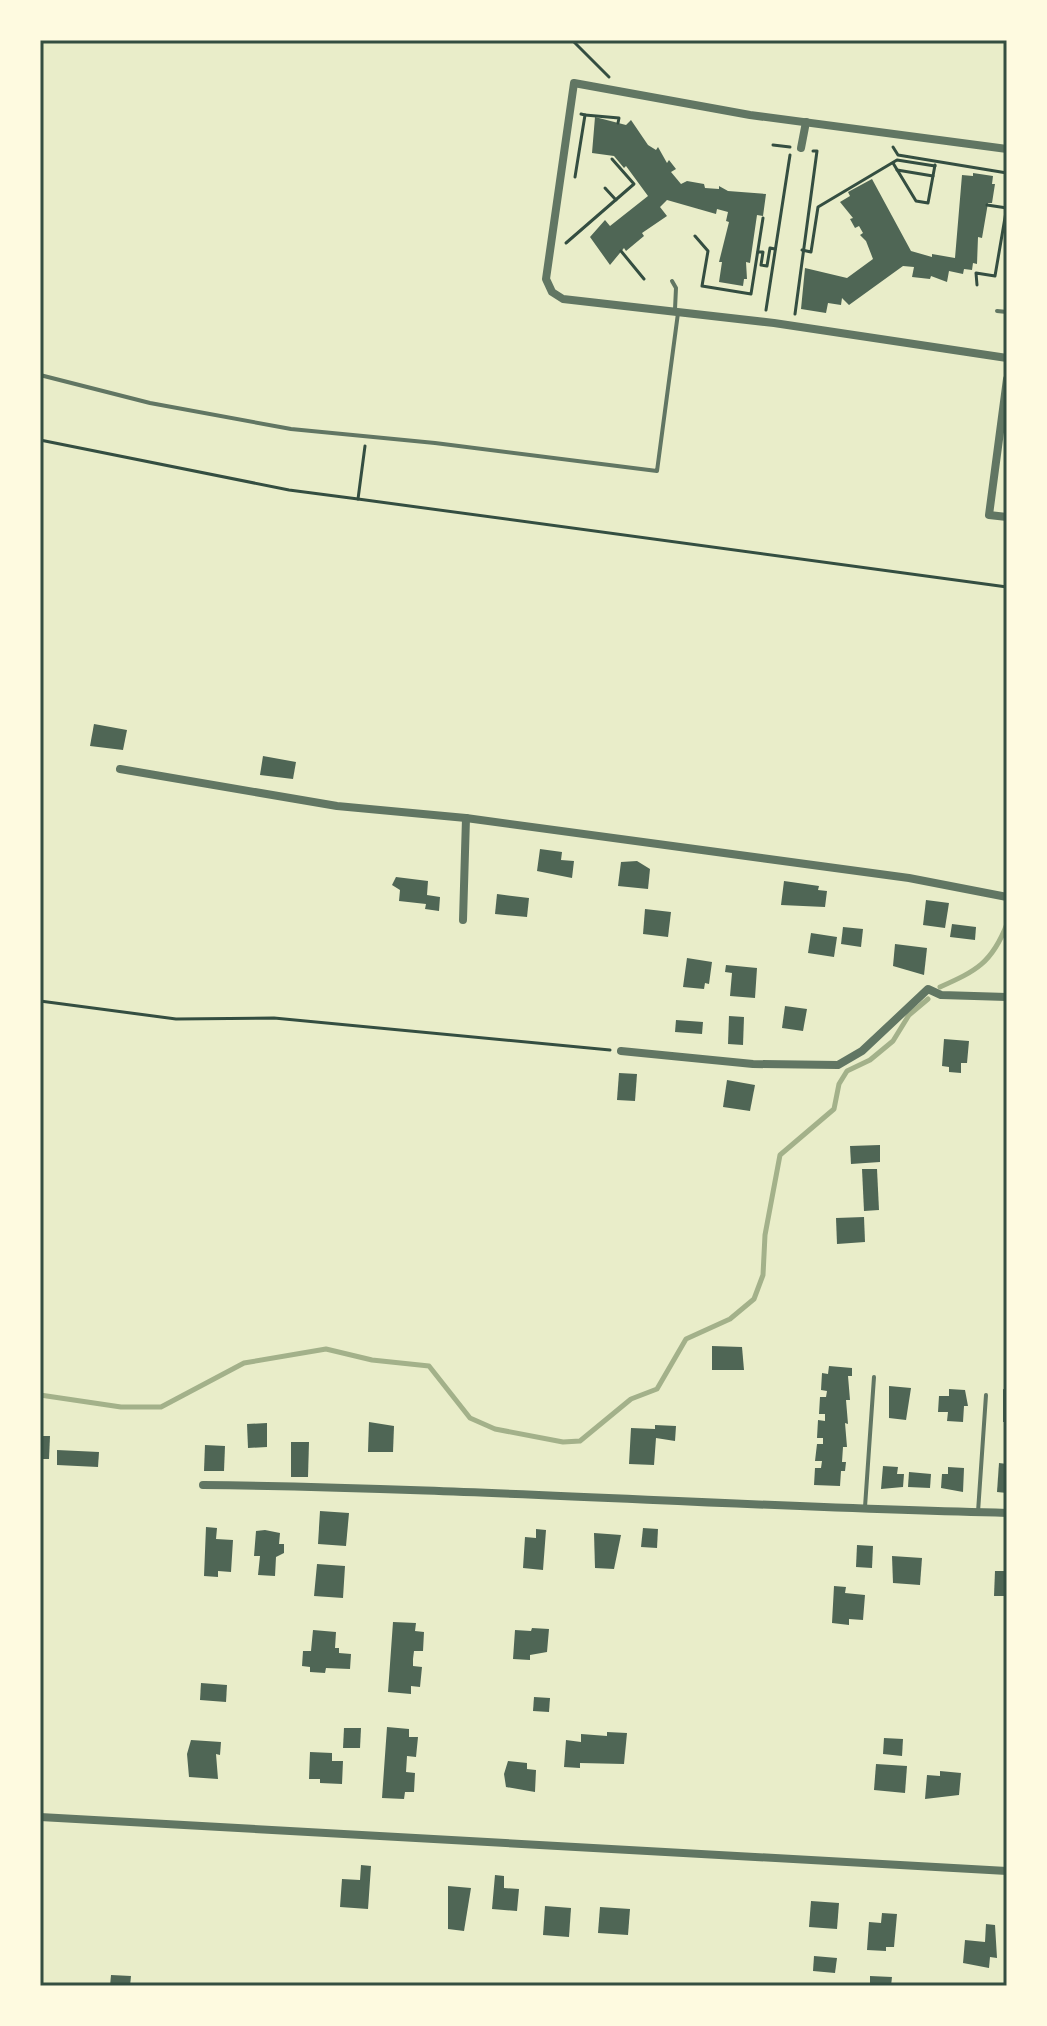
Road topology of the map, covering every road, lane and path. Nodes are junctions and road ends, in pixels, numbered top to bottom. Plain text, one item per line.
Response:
1 (572, 40) edge
2 (610, 78) dead end
3 (585, 115) dead end
4 (806, 122) junction
5 (618, 123) dead end
6 (773, 145) dead end
7 (794, 148) junction
8 (1007, 149) edge
9 (895, 150) dead end
10 (612, 159) dead end
11 (893, 163) junction
12 (935, 164) junction
13 (897, 170) junction
14 (1007, 173) edge
15 (933, 176) junction
16 (639, 180) dead end
17 (634, 184) junction
18 (605, 188) dead end
19 (616, 200) junction
20 (987, 205) dead end
21 (1007, 207) edge
22 (808, 208) junction
23 (818, 209) junction
24 (763, 218) dead end
25 (1005, 227) edge
26 (695, 236) dead end
27 (566, 243) dead end
28 (776, 249) junction
29 (801, 250) junction
30 (621, 251) dead end
31 (758, 252) junction
32 (644, 279) dead end
33 (672, 281) dead end
34 (977, 285) dead end
35 (997, 311) dead end
36 (676, 312) junction
37 (1007, 312) edge
38 (764, 322) junction
39 (793, 326) junction
40 (1007, 358) edge
41 (40, 375) edge
42 (1007, 379) edge
43 (366, 438) junction
44 (40, 440) edge
45 (358, 499) junction
46 (1007, 517) edge
47 (1007, 587) edge
48 (120, 769) dead end
49 (466, 818) junction
50 (1006, 897) edge
51 (463, 920) dead end
52 (1007, 997) edge
53 (40, 1001) edge
54 (621, 1051) joint
55 (874, 1377) dead end
56 (986, 1395) dead end
57 (203, 1485) dead end
58 (865, 1510) junction
59 (978, 1513) junction
60 (1007, 1513) edge
61 (40, 1817) edge
62 (1007, 1871) edge

1 - 2 path
3 - 5 path
4 - 7 street
4 - 8 street
4 - 36 street
6 - 7 path
7 - 22 path
7 - 28 path
9 - 12 path
10 - 17 path
11 - 12 path
11 - 13 path
11 - 23 path
12 - 14 path
12 - 15 path
13 - 15 path
13 - 15 path
16 - 17 path
17 - 19 path
18 - 19 path
19 - 27 path
20 - 21 path
21 - 25 path
22 - 23 path
22 - 29 path
23 - 29 path
24 - 31 path
25 - 34 path
26 - 31 path
28 - 31 path
28 - 38 path
29 - 39 path
30 - 32 path
33 - 36 lane
35 - 37 lane
36 - 38 street
36 - 43 lane
38 - 39 street
39 - 40 street
41 - 43 lane
42 - 46 street
43 - 45 path
44 - 45 path
45 - 47 path
48 - 49 street
49 - 50 street
49 - 51 street
52 - 54 street
53 - 54 path
55 - 58 lane
56 - 59 lane
57 - 58 street
58 - 59 street
59 - 60 street
61 - 62 street

